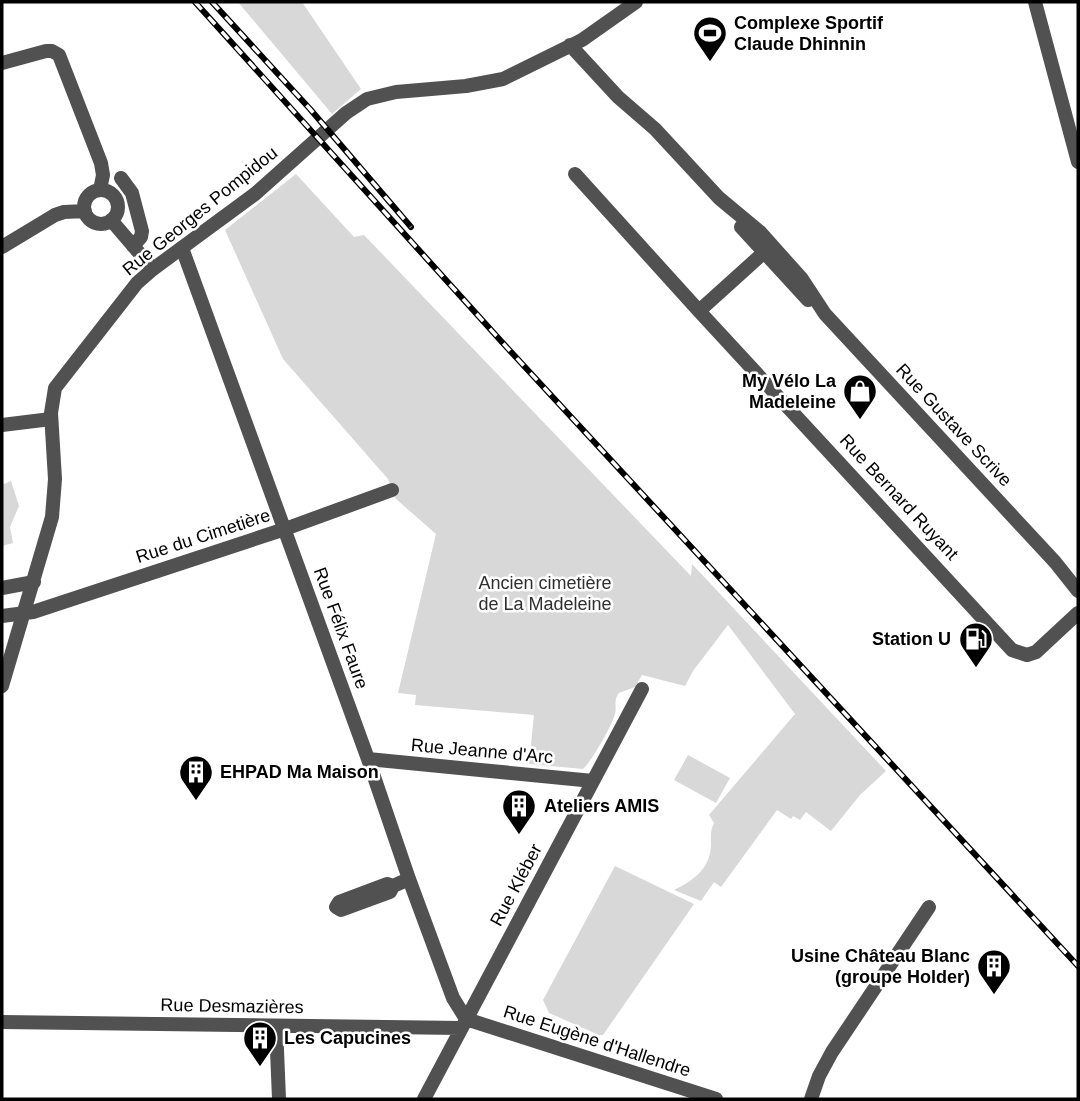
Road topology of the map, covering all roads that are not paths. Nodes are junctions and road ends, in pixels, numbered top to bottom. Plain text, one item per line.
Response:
1 (636, 2) edge
2 (1035, 2) edge
3 (575, 43) junction
4 (2, 63) edge
5 (1078, 162) edge
6 (575, 174) dead end
7 (105, 191) junction
8 (85, 211) junction
9 (111, 220) junction
10 (133, 246) junction
11 (2, 247) edge
12 (182, 248) junction
13 (768, 249) junction
14 (153, 269) junction
15 (699, 311) junction
16 (51, 419) junction
17 (2, 425) edge
18 (392, 490) dead end
19 (285, 529) junction
20 (1055, 562) junction
21 (1078, 577) edge
22 (34, 582) junction
23 (2, 588) edge
24 (1078, 591) edge
25 (1078, 613) edge
26 (24, 614) junction
27 (2, 616) edge
28 (8, 646) edge
29 (2, 686) edge
30 (642, 689) dead end
31 (368, 759) junction
32 (593, 781) junction
33 (410, 879) junction
34 (393, 886) dead end
35 (929, 907) dead end
36 (2, 1022) edge
37 (463, 1023) junction
38 (276, 1026) junction
39 (816, 1097) edge
40 (279, 1099) edge
41 (424, 1099) edge
42 (716, 1099) edge

1 - 3 street, Rue Georges Pompidou
2 - 5 street
3 - 12 street, Rue Georges Pompidou
3 - 13 street, Rue Gustave Scrive
4 - 7 street
6 - 15 street, Rue Bernard Ruyant
7 - 8 street
7 - 9 street
7 - 10 street
8 - 9 street
8 - 11 street
9 - 10 street
10 - 14 street
12 - 14 street, Rue Georges Pompidou
12 - 19 street, Rue Félix Faure
13 - 15 street
13 - 20 street, Rue Gustave Scrive
14 - 16 street, Rue Georges Pompidou
15 - 25 street, Rue Bernard Ruyant
16 - 17 street
16 - 22 street, Rue Georges Pompidou
18 - 19 street, Rue du Cimetière
19 - 26 street, Rue du Cimetière
19 - 31 street, Rue Félix Faure
20 - 21 street, Rue Gustave Scrive
20 - 24 street, Rue Gustave Scrive
22 - 23 street
22 - 26 street, Rue Georges Pompidou
26 - 27 street, Rue du Cimetière
26 - 28 street, Rue Georges Pompidou
28 - 29 street, Rue Georges Pompidou
30 - 32 street, Rue Kléber
31 - 32 street, Rue Jeanne d'Arc
31 - 33 street, Rue Félix Faure
32 - 37 street, Rue Kléber
33 - 34 street
33 - 37 street, Rue Félix Faure
35 - 39 street
36 - 38 street, Rue Desmazières
37 - 38 street, Rue Desmazières
37 - 41 street, Rue Kléber
37 - 42 street, Rue Eugène d'Hallendre
38 - 40 street

